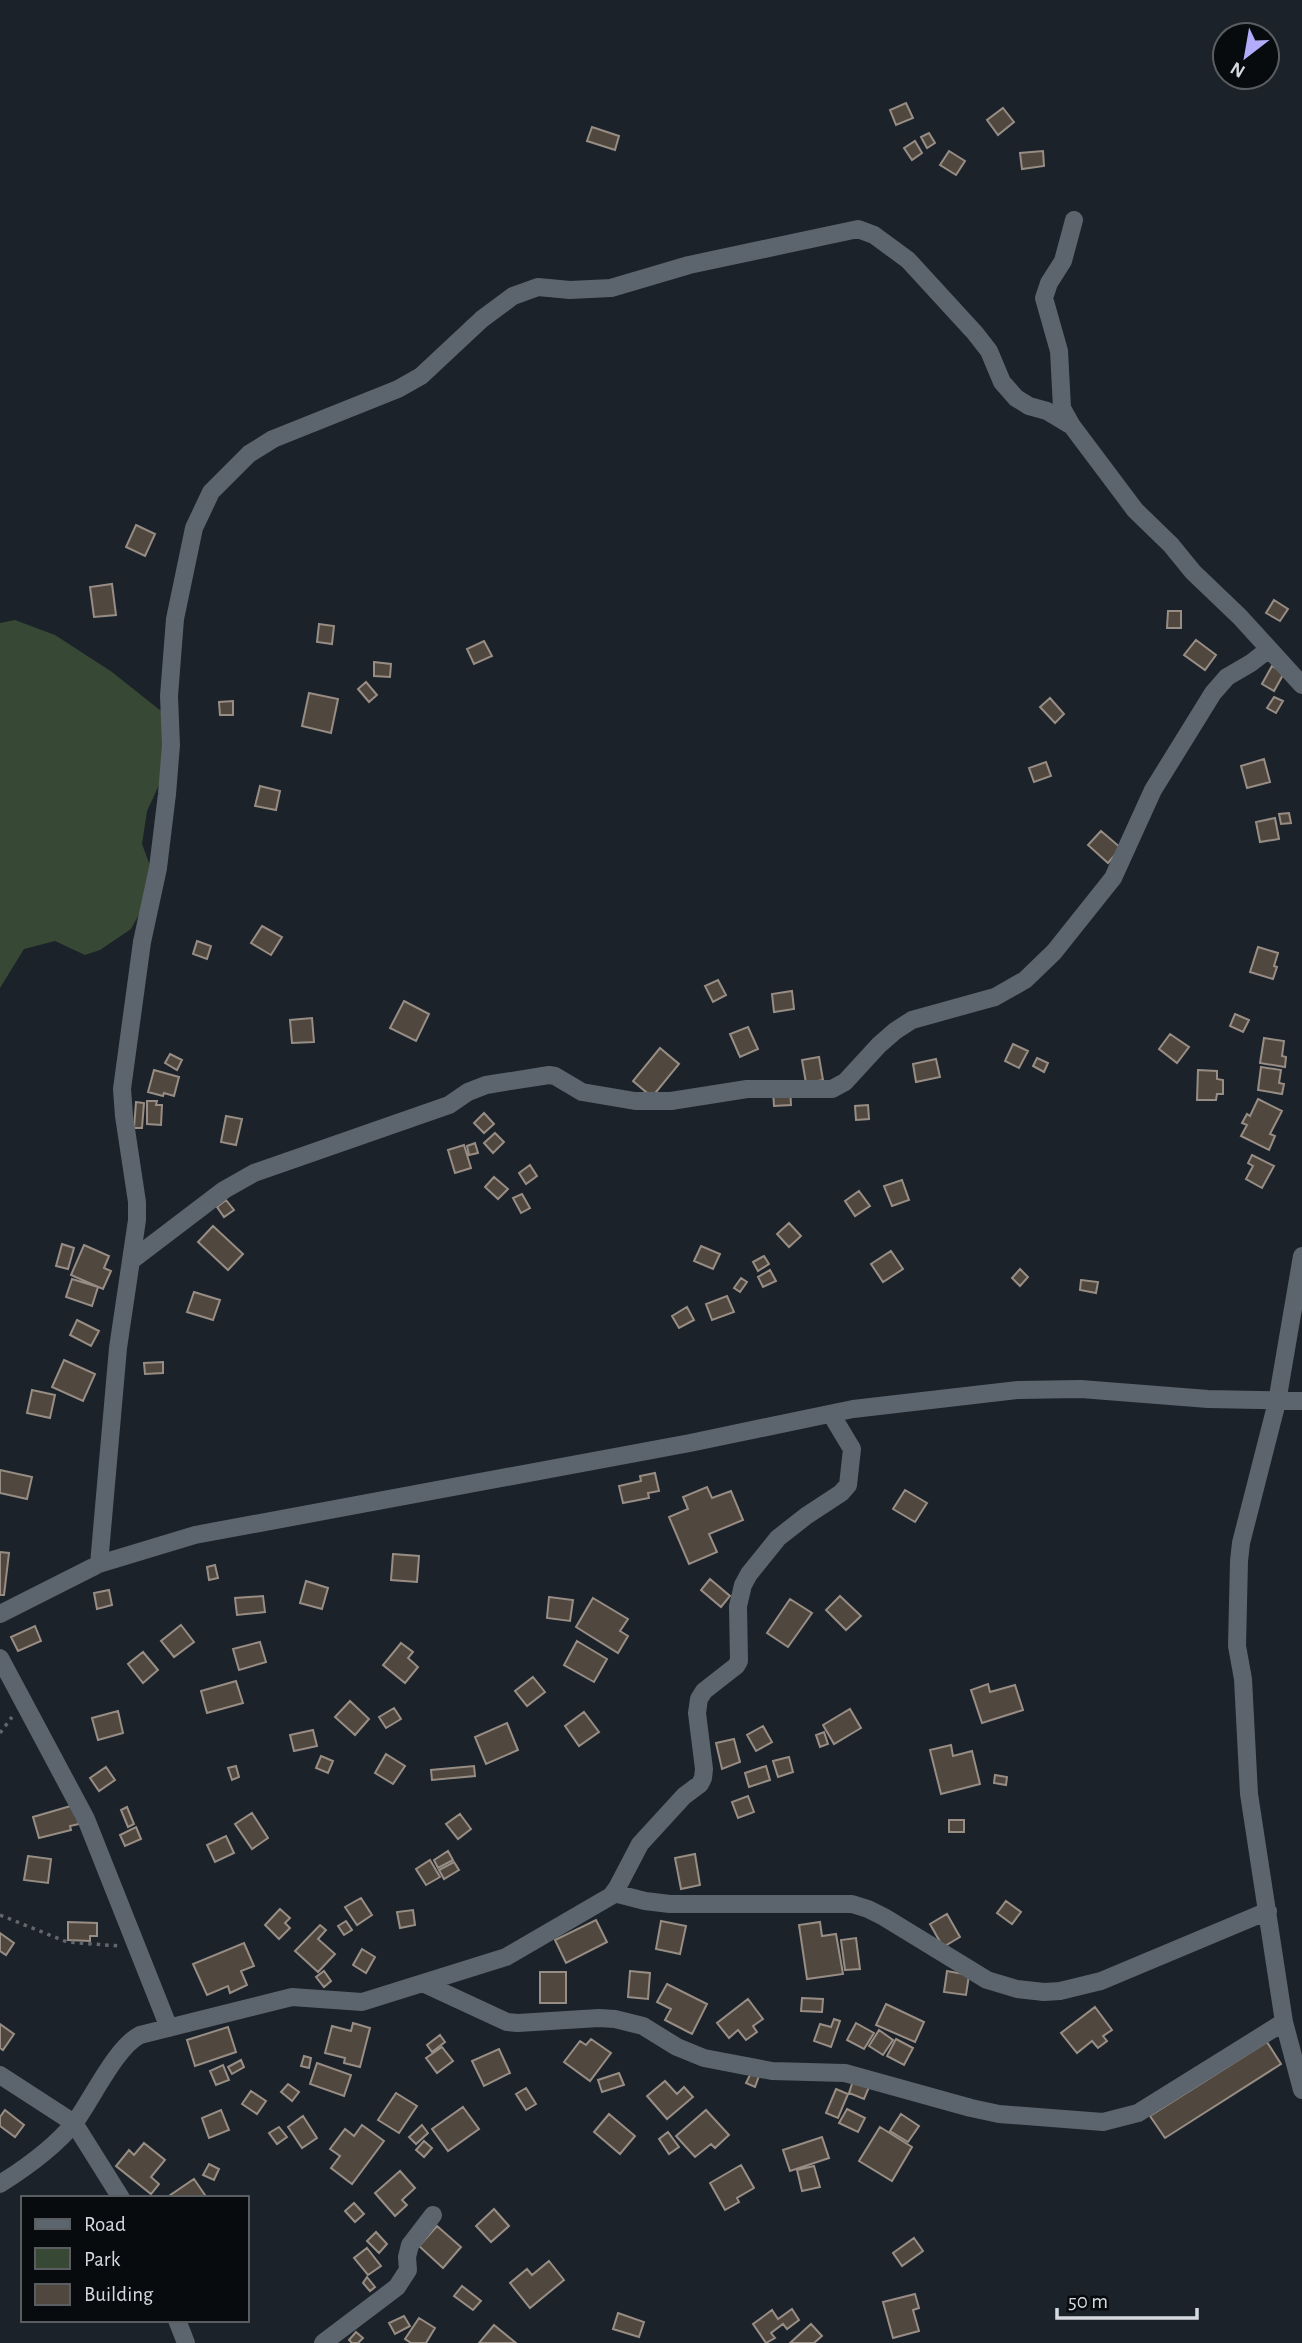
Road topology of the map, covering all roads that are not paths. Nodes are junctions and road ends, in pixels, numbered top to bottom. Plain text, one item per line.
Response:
1 (1074, 220) dead end
2 (1072, 426) junction
3 (1269, 649) junction
4 (1302, 685) edge
5 (1302, 1256) edge
6 (132, 1260) junction
7 (1302, 1401) edge
8 (1277, 1402) junction
9 (831, 1414) junction
10 (99, 1564) junction
11 (0, 1614) edge
12 (0, 1658) edge
13 (614, 1893) junction
14 (1268, 1911) junction
15 (425, 1984) junction
16 (1284, 2022) junction
17 (169, 2028) junction
18 (0, 2075) edge
19 (1302, 2090) edge
20 (74, 2123) junction
21 (0, 2184) edge
22 (120, 2196) edge
23 (433, 2215) dead end
24 (178, 2322) edge
25 (186, 2343) edge
26 (323, 2343) edge

1 - 2 street
2 - 3 street
2 - 6 street
3 - 4 street
3 - 6 street
5 - 8 street
6 - 10 street
7 - 8 street
8 - 9 street
8 - 14 street
9 - 10 street
9 - 13 street
10 - 11 street
12 - 17 street
13 - 14 street
13 - 15 street
14 - 16 street
15 - 16 street
15 - 17 street
16 - 19 street
17 - 20 street
18 - 20 street
20 - 21 street
20 - 22 street
23 - 26 street
24 - 25 street

